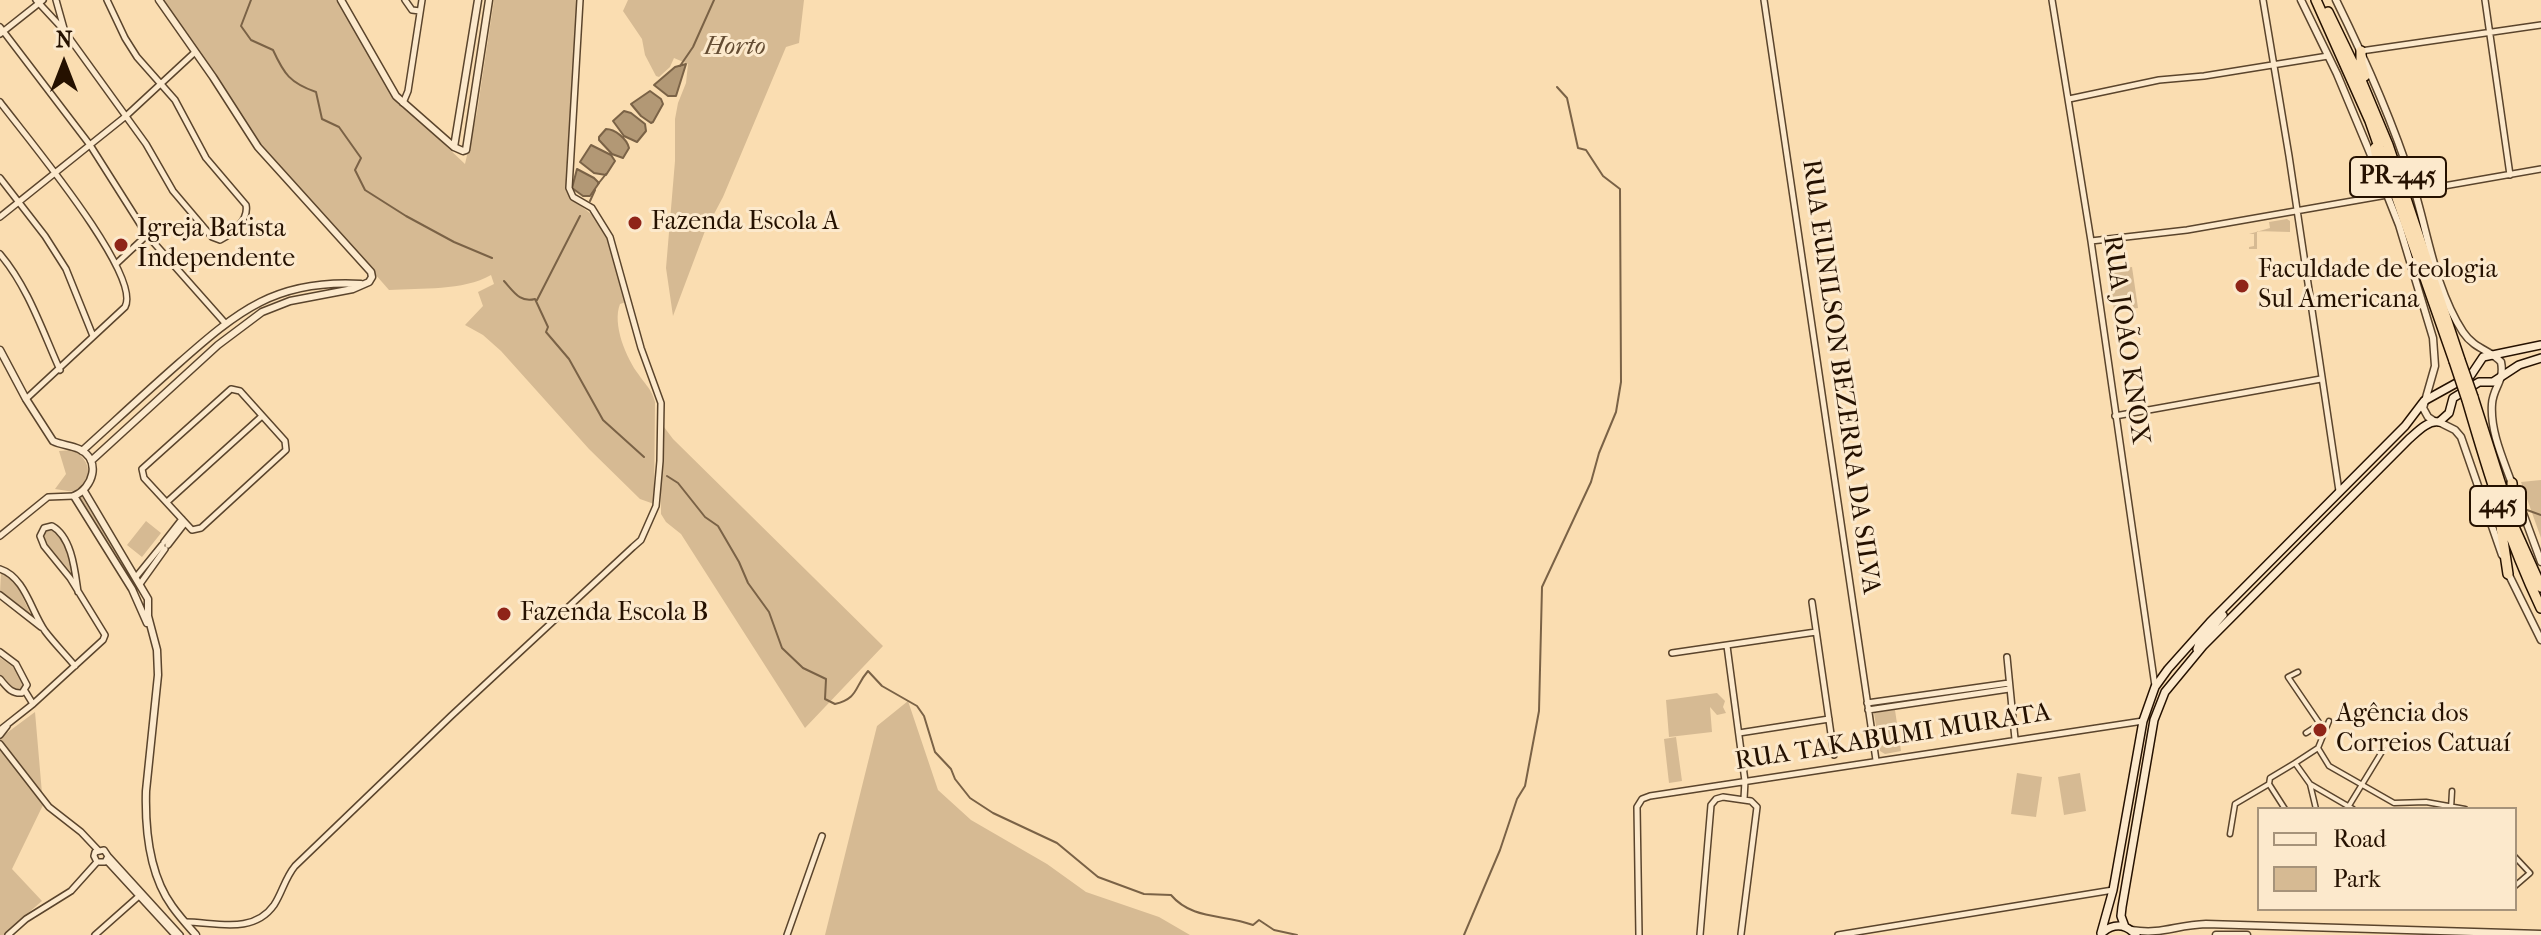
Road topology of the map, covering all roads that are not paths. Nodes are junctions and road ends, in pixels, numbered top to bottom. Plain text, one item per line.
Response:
1 (56, 0) edge
2 (107, 0) edge
3 (159, 0) edge
4 (341, 0) edge
5 (405, 0) edge
6 (422, 0) edge
7 (478, 0) edge
8 (489, 0) edge
9 (580, 0) edge
10 (1764, 0) edge
11 (2052, 0) edge
12 (2263, 0) edge
13 (2301, 0) edge
14 (2316, 0) edge
15 (2323, 0) edge
16 (2336, 0) edge
17 (2485, 0) edge
18 (39, 1) edge
19 (420, 11) junction
20 (2541, 25) edge
21 (1, 31) edge
22 (65, 32) junction
23 (2490, 32) junction
24 (2361, 51) junction
25 (194, 53) junction
26 (2328, 56) junction
27 (2273, 64) junction
28 (161, 84) junction
29 (2069, 99) junction
30 (0, 102) edge
31 (403, 103) junction
32 (126, 116) junction
33 (2373, 118) junction
34 (90, 145) junction
35 (454, 147) junction
36 (2541, 169) edge
37 (54, 175) junction
38 (2510, 175) junction
39 (0, 178) edge
40 (2382, 183) junction
41 (2415, 191) junction
42 (2404, 193) junction
43 (2387, 195) junction
44 (17, 202) junction
45 (2297, 211) junction
46 (0, 217) edge
47 (147, 235) junction
48 (2091, 241) junction
49 (2428, 247) junction
50 (0, 254) edge
51 (116, 264) junction
52 (361, 284) junction
53 (225, 323) junction
54 (93, 336) junction
55 (2541, 345) edge
56 (0, 350) edge
57 (2490, 354) junction
58 (2541, 358) edge
59 (2457, 361) junction
60 (60, 370) junction
61 (2503, 375) junction
62 (2321, 379) junction
63 (2470, 398) junction
64 (26, 399) junction
65 (2424, 401) junction
66 (262, 416) junction
67 (2115, 416) junction
68 (2437, 422) junction
69 (82, 451) junction
70 (91, 461) junction
71 (2512, 483) junction
72 (84, 491) junction
73 (2339, 491) junction
74 (74, 496) junction
75 (167, 502) junction
76 (2497, 504) junction
77 (184, 521) junction
78 (2515, 529) junction
79 (0, 536) edge
80 (2308, 540) junction
81 (2282, 549) junction
82 (2296, 552) junction
83 (2541, 562) edge
84 (0, 569) edge
85 (2508, 574) junction
86 (72, 577) junction
87 (2251, 580) junction
88 (139, 581) junction
89 (2541, 587) edge
90 (2259, 588) junction
91 (132, 589) junction
92 (0, 595) edge
93 (1812, 602) dead end
94 (2230, 602) junction
95 (2541, 608) edge
96 (32, 616) junction
97 (1816, 632) junction
98 (152, 633) junction
99 (2541, 640) edge
100 (1727, 646) junction
101 (0, 652) edge
102 (1672, 653) dead end
103 (2195, 655) junction
104 (2007, 657) dead end
105 (75, 666) junction
106 (2298, 672) dead end
107 (0, 679) edge
108 (2009, 686) junction
109 (2155, 687) junction
110 (25, 691) junction
111 (33, 704) junction
112 (1868, 706) junction
113 (1829, 719) junction
114 (2143, 721) junction
115 (2320, 724) junction
116 (0, 732) edge
117 (1739, 733) junction
118 (2306, 733) dead end
119 (2015, 739) junction
120 (0, 744) edge
121 (2318, 748) junction
122 (2383, 750) dead end
123 (1834, 755) dead end
124 (1742, 759) junction
125 (1876, 760) junction
126 (2295, 763) junction
127 (1744, 770) junction
128 (1760, 779) junction
129 (1744, 782) junction
130 (2269, 784) junction
131 (2310, 784) junction
132 (2361, 784) junction
133 (2452, 791) dead end
134 (1744, 799) junction
135 (2414, 802) junction
136 (2284, 807) edge
137 (2316, 807) edge
138 (2347, 807) edge
139 (2350, 807) edge
140 (2414, 807) edge
141 (2451, 807) edge
142 (2230, 834) dead end
143 (822, 836) dead end
144 (97, 851) junction
145 (107, 858) junction
146 (2517, 859) edge
147 (97, 862) junction
148 (2517, 884) edge
149 (2113, 890) junction
150 (139, 896) junction
151 (185, 922) junction
152 (2131, 931) edge
153 (1741, 934) edge
154 (2101, 934) edge
155 (2497, 934) edge
156 (2541, 934) edge
157 (8, 935) edge
158 (95, 935) edge
159 (178, 935) edge
160 (196, 935) edge
161 (787, 935) edge
162 (1639, 935) edge
163 (1700, 935) edge
164 (1838, 935) edge
165 (2216, 935) edge
166 (2247, 935) edge

1 - 22 street
2 - 28 street
3 - 25 street
4 - 31 street
5 - 19 street
6 - 19 street
7 - 35 street
8 - 35 street
9 - 151 street
10 - 112 street, RUA EUNILSON BEZERRA DA SILVA
11 - 29 street, RUA JOÃO KNOX
12 - 27 street
13 - 26 street, PR-445
14 - 33 highway, PR-445
15 - 33 highway, PR-445
16 - 24 street
17 - 23 street
18 - 21 street
18 - 22 street
19 - 31 street
20 - 23 street
21 - 34 street
22 - 32 street
23 - 24 street
23 - 38 street
24 - 33 highway
24 - 41 street
25 - 28 street
25 - 52 street
26 - 27 street
26 - 40 street, PR-445
27 - 29 street
27 - 45 street
28 - 32 street
28 - 32 street
29 - 48 street, RUA JOÃO KNOX
30 - 37 street
31 - 35 street
32 - 34 street
33 - 40 highway
33 - 42 highway, PR-445
33 - 59 highway, PR-445
34 - 37 street
34 - 47 street
36 - 38 street
37 - 44 street
37 - 51 street
38 - 41 street
39 - 44 street
40 - 43 street
41 - 49 street
42 - 49 highway
42 - 59 highway, PR-445
43 - 45 street
43 - 65 street
44 - 46 street
44 - 54 street
45 - 48 street
45 - 62 street
47 - 51 street
47 - 53 street
48 - 67 street, RUA JOÃO KNOX
49 - 57 street
50 - 60 street
51 - 54 street
52 - 53 street
52 - 70 street
53 - 69 street
54 - 60 street
55 - 57 main road
56 - 64 street
57 - 61 street
57 - 65 main road
58 - 61 main road
59 - 63 highway, bridge
60 - 64 street
61 - 68 main road
61 - 71 street
62 - 67 street
62 - 73 street
63 - 76 highway, 445
63 - 78 highway, 445
64 - 69 street
65 - 68 street
65 - 73 main road
66 - 75 street
66 - 75 street
66 - 77 street
67 - 109 street, RUA JOÃO KNOX
68 - 80 main road
68 - 85 street
69 - 70 street
70 - 72 street
71 - 78 highway
71 - 83 street
72 - 74 street
72 - 88 street
73 - 80 main road
73 - 81 main road
74 - 79 street
74 - 91 street
75 - 77 street
76 - 85 highway
76 - 95 highway, 445
77 - 88 street
78 - 89 highway, 445
80 - 82 main road
81 - 82 main road
81 - 87 main road
82 - 90 main road
84 - 96 street
85 - 99 street
86 - 86 street
86 - 105 street
87 - 90 main road
87 - 94 main road
88 - 91 street
88 - 98 street
90 - 103 main road
91 - 98 street
92 - 96 street
93 - 97 street
94 - 103 main road
94 - 109 main road
96 - 105 street
97 - 100 street
97 - 113 street
98 - 151 street
100 - 102 street
100 - 117 street
101 - 110 street
103 - 152 main road
104 - 108 street
105 - 111 street
106 - 115 street
107 - 110 street
108 - 112 street
108 - 119 street
109 - 114 main road
110 - 111 street
111 - 116 street
112 - 125 street, RUA EUNILSON BEZERRA DA SILVA
113 - 117 street
113 - 123 street
114 - 119 street, RUA TAKABUMI MURATA
114 - 149 main road
115 - 118 street
115 - 121 street
117 - 124 street
119 - 125 street, RUA TAKABUMI MURATA
120 - 144 street
121 - 126 street
121 - 132 street
122 - 132 street
124 - 127 street
124 - 129 street
125 - 128 street, RUA TAKABUMI MURATA
126 - 130 street
126 - 131 street
127 - 128 street
127 - 129 street
128 - 129 street, RUA TAKABUMI MURATA
129 - 134 street
129 - 162 street, RUA TAKABUMI MURATA
130 - 136 street
130 - 142 street
131 - 137 street
131 - 138 street
132 - 135 street
132 - 139 street
133 - 141 street
134 - 153 street
134 - 163 street
135 - 140 street
135 - 141 street
143 - 161 street
144 - 145 street
144 - 147 street
145 - 147 street
145 - 150 street
145 - 159 street
146 - 148 street
147 - 157 street
149 - 154 main road
149 - 164 street
150 - 158 street
150 - 159 street
151 - 160 street
152 - 154 main road
152 - 155 street
155 - 156 street
165 - 166 street

